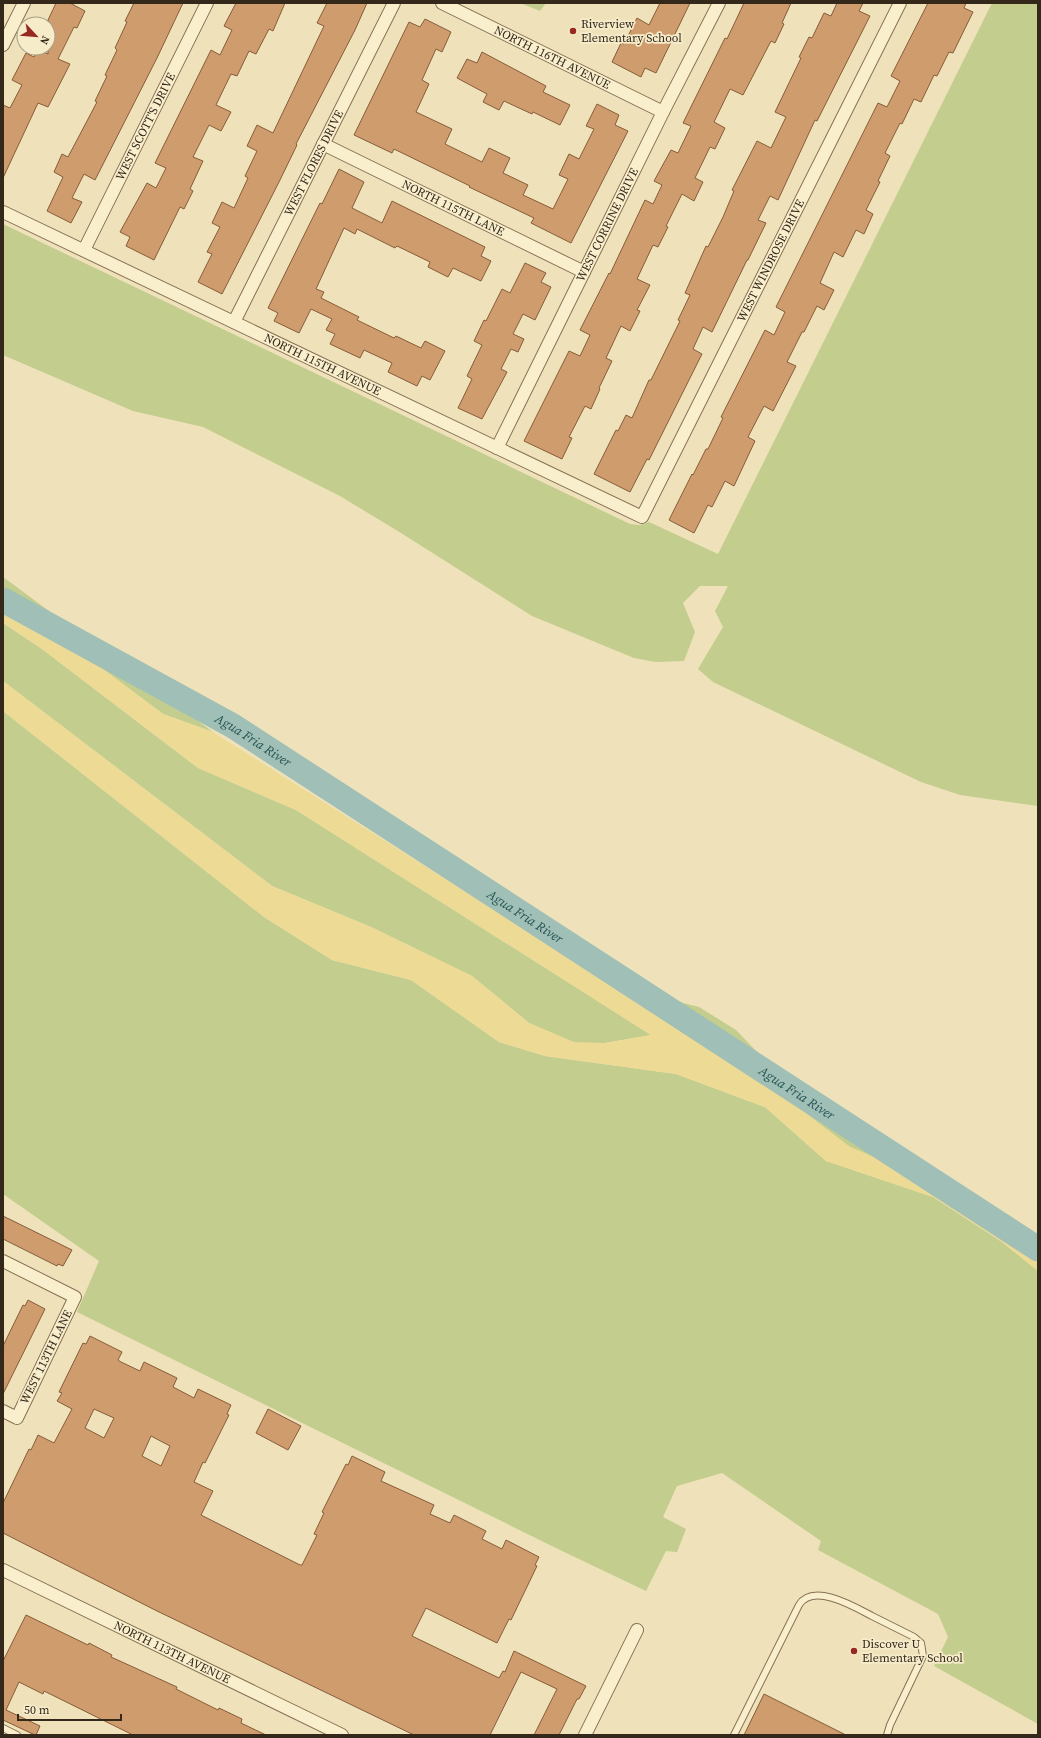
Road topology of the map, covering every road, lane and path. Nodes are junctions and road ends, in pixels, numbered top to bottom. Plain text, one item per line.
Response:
1 (24, 3) edge
2 (207, 3) edge
3 (394, 3) edge
4 (442, 3) edge
5 (719, 3) edge
6 (900, 3) edge
7 (3, 45) edge
8 (663, 112) junction
9 (323, 144) junction
10 (3, 212) edge
11 (84, 250) junction
12 (584, 272) junction
13 (234, 322) junction
14 (496, 448) junction
15 (642, 517) joint
16 (3, 1261) edge
17 (3, 1411) edge
18 (3, 1570) edge
19 (637, 1630) dead end
20 (3, 1728) edge
21 (587, 1734) edge
22 (16, 1735) edge
23 (342, 1735) edge
24 (734, 1735) edge
25 (886, 1735) edge

1 - 7 street
2 - 11 street, WEST SCOTT'S DRIVE
3 - 9 street, WEST FLORES DRIVE
4 - 8 street, NORTH 116TH AVENUE
5 - 8 street, WEST CORRINE DRIVE
6 - 15 street, WEST WINDROSE DRIVE
8 - 12 street, WEST CORRINE DRIVE
9 - 12 street, NORTH 115TH LANE
9 - 13 street, WEST FLORES DRIVE
10 - 11 street, NORTH 115TH AVENUE
11 - 13 street, NORTH 115TH AVENUE
12 - 14 street, WEST CORRINE DRIVE
13 - 14 street, NORTH 115TH AVENUE
14 - 15 street, NORTH 115TH AVENUE
16 - 17 street, WEST 113TH LANE
18 - 23 street, NORTH 113TH AVENUE
19 - 21 street
20 - 22 lane
24 - 25 lane

